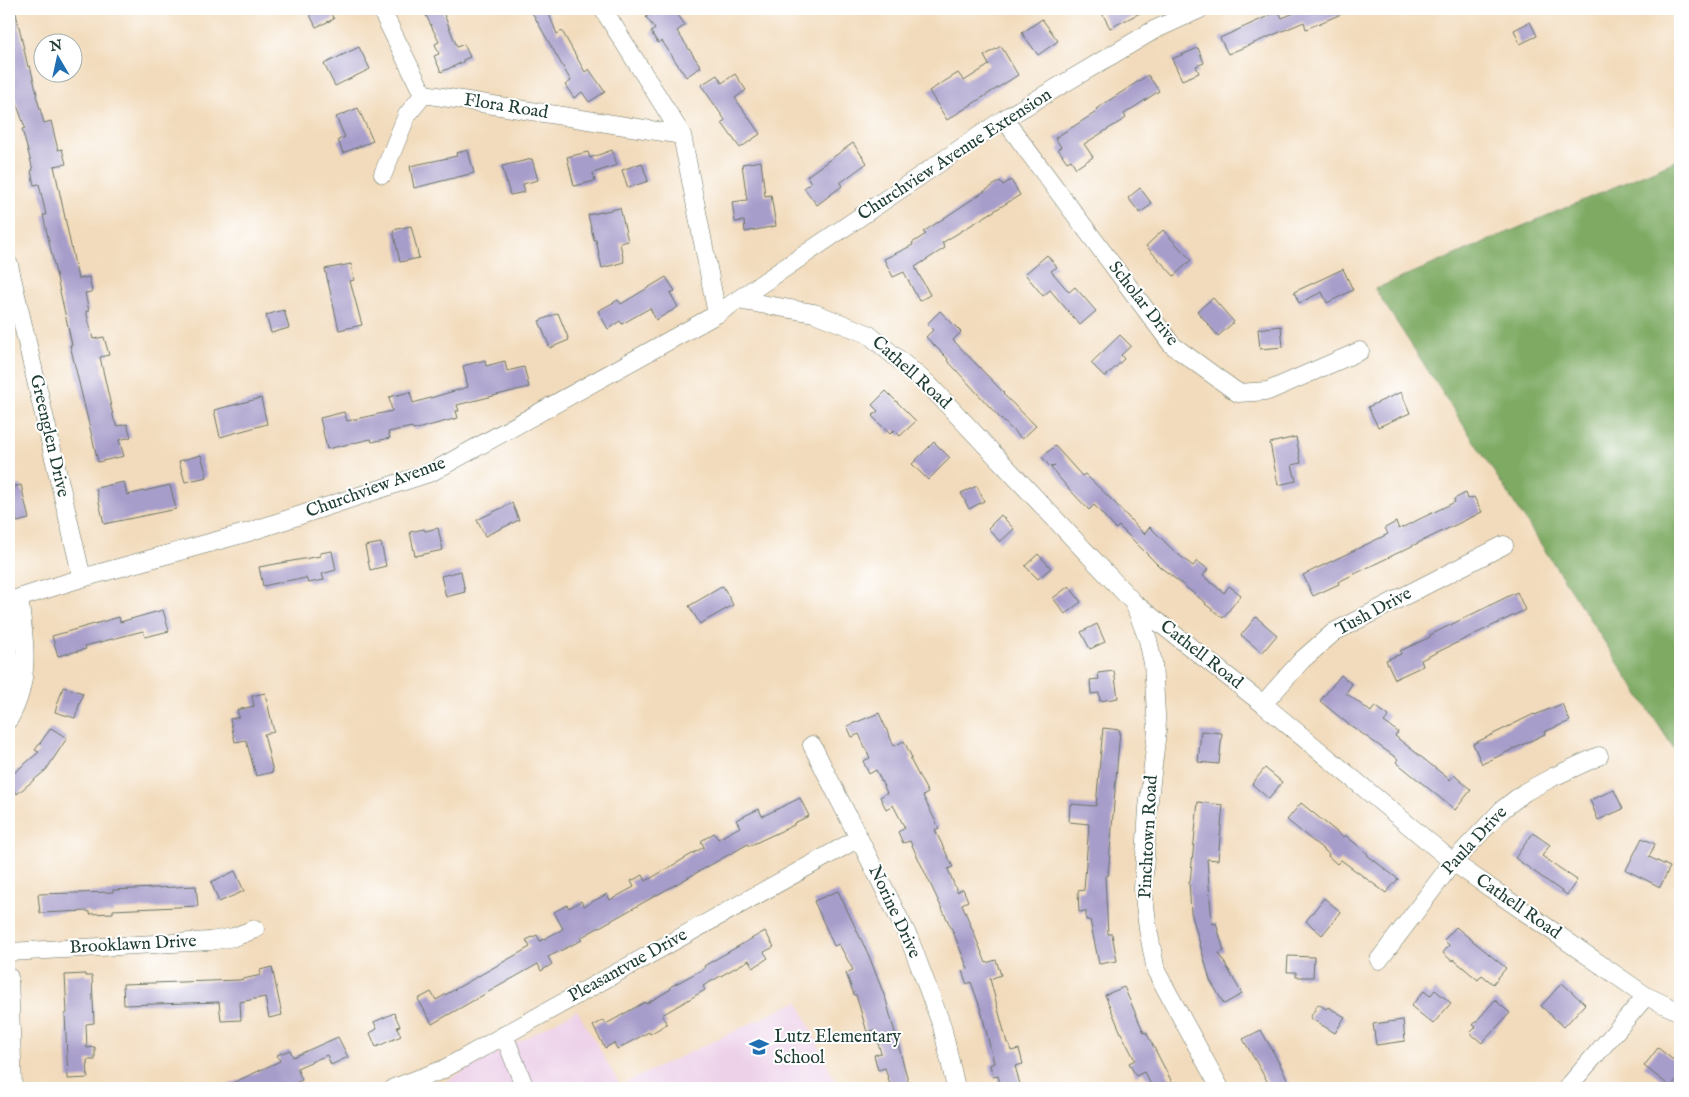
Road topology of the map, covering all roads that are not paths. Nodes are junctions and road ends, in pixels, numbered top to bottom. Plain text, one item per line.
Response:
1 (381, 9) edge
2 (603, 9) edge
3 (1200, 9) edge
4 (424, 94) junction
5 (1004, 120) junction
6 (682, 135) junction
7 (383, 174) dead end
8 (9, 265) edge
9 (737, 300) junction
10 (717, 314) junction
11 (1360, 352) dead end
12 (1504, 545) dead end
13 (82, 578) junction
14 (14, 600) edge
15 (1134, 603) junction
16 (1263, 704) junction
17 (9, 719) edge
18 (812, 745) dead end
19 (1600, 756) dead end
20 (860, 838) junction
21 (1453, 862) junction
22 (255, 929) dead end
23 (9, 952) edge
24 (1378, 960) dead end
25 (9, 977) edge
26 (1646, 996) junction
27 (1680, 1012) edge
28 (504, 1036) junction
29 (13, 1088) edge
30 (394, 1088) edge
31 (525, 1088) edge
32 (956, 1088) edge
33 (1220, 1088) edge
34 (1567, 1088) edge

1 - 4 street
2 - 6 street
3 - 5 street, Churchview Avenue Extension
4 - 6 street, Flora Road
4 - 7 street
5 - 9 street, Churchview Avenue Extension
5 - 11 street, Scholar Drive
6 - 10 street
8 - 13 street, Greenglen Drive
9 - 10 street, Churchview Avenue Extension
9 - 15 street, Cathell Road
10 - 13 street, Churchview Avenue
12 - 16 street, Tush Drive
13 - 14 street, Churchview Avenue
14 - 17 street
15 - 16 street, Cathell Road
15 - 33 street, Pinchtown Road
16 - 21 street, Cathell Road
18 - 20 street, Norine Drive
19 - 21 street, Paula Drive
20 - 28 street, Pleasantvue Drive
20 - 32 street, Norine Drive
21 - 24 street, Paula Drive
21 - 26 street, Cathell Road
22 - 23 street, Brooklawn Drive
25 - 29 street
26 - 27 street, Cathell Road
26 - 34 street
28 - 30 street, Pleasantvue Drive
28 - 31 street

